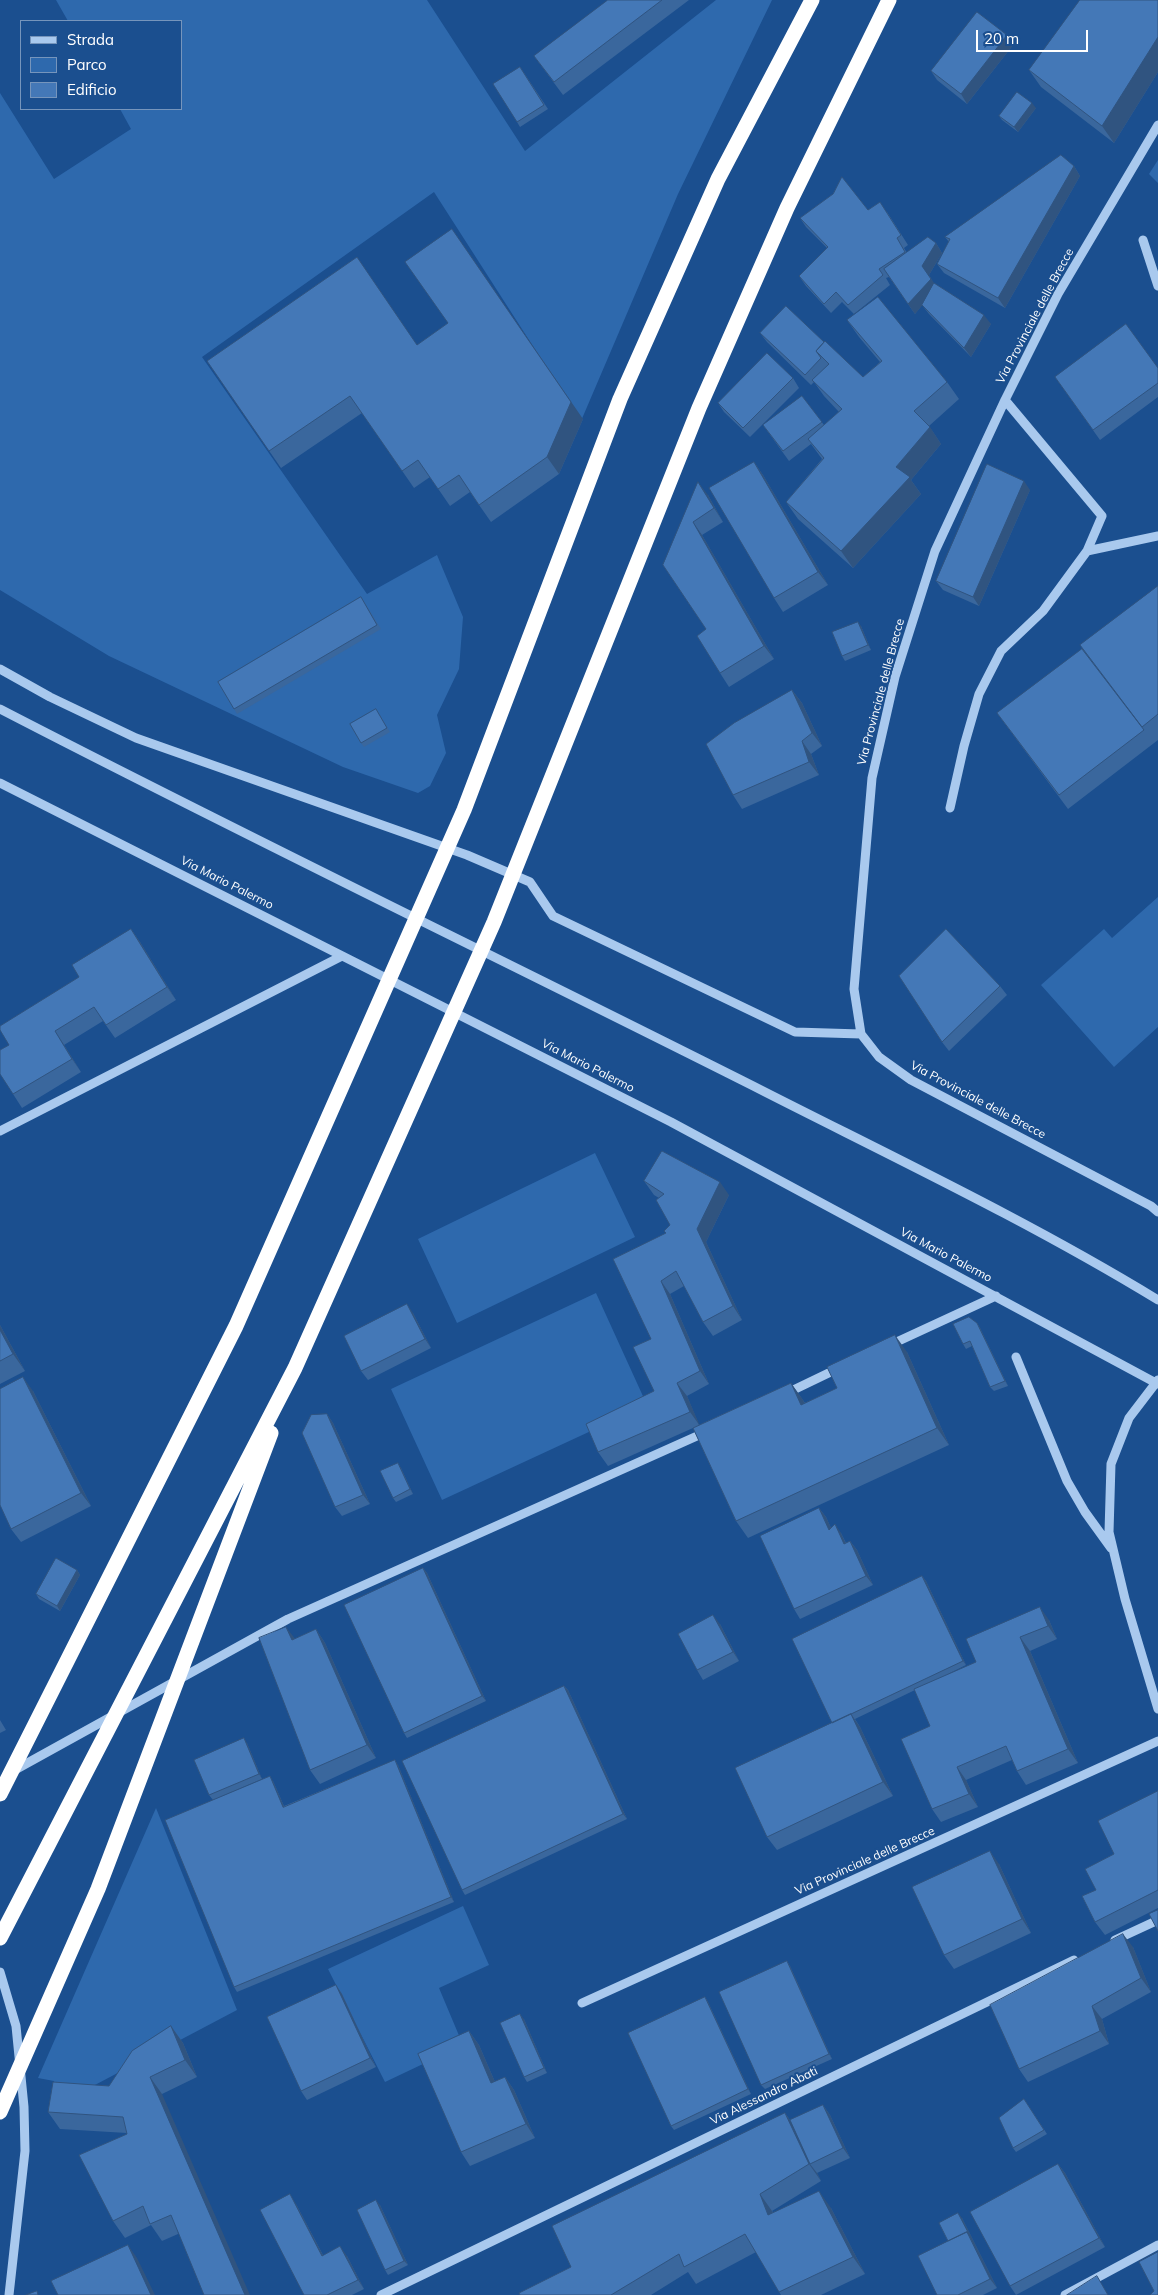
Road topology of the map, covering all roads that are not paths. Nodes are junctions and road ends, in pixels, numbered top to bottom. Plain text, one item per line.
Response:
1 (812, 0) edge
2 (889, 0) edge
3 (1158, 125) edge
4 (1143, 240) dead end
5 (1158, 286) edge
6 (1005, 400) junction
7 (1158, 536) edge
8 (1087, 551) junction
9 (0, 669) edge
10 (0, 709) edge
11 (0, 783) edge
12 (950, 808) dead end
13 (342, 956) junction
14 (861, 1034) junction
15 (0, 1131) edge
16 (1158, 1212) edge
17 (996, 1296) junction
18 (1158, 1300) edge
19 (880, 1349) edge
20 (1016, 1357) dead end
21 (845, 1365) edge
22 (295, 1368) junction
23 (1158, 1382) edge
24 (774, 1399) edge
25 (710, 1430) edge
26 (1114, 1552) junction
27 (1158, 1709) edge
28 (1158, 1741) edge
29 (0, 1778) edge
30 (0, 1794) edge
31 (1158, 1920) edge
32 (0, 1938) edge
33 (1104, 1946) edge
34 (1086, 1954) edge
35 (0, 1972) edge
36 (582, 2003) dead end
37 (0, 2112) edge
38 (1158, 2245) edge
39 (9, 2295) edge
40 (381, 2295) edge
41 (1065, 2295) edge

1 - 30 highway, bridge
2 - 22 highway, bridge
3 - 6 street, Via Provinciale delle Brecce
4 - 5 street
6 - 8 street
6 - 14 street, Via Provinciale delle Brecce
7 - 8 street
8 - 12 street
9 - 14 street
10 - 18 street
11 - 13 street, Via Mario Palermo
13 - 15 street
13 - 17 street, Via Mario Palermo
14 - 16 street, Via Provinciale delle Brecce
17 - 19 street
17 - 23 street, Via Mario Palermo
20 - 26 street
21 - 24 street
22 - 32 highway, bridge
22 - 37 highway, bridge
23 - 26 street
25 - 29 street
26 - 27 street
28 - 36 street, Via Provinciale delle Brecce
31 - 33 street
34 - 40 street, Via Alessandro Abati
35 - 39 street
38 - 41 street

